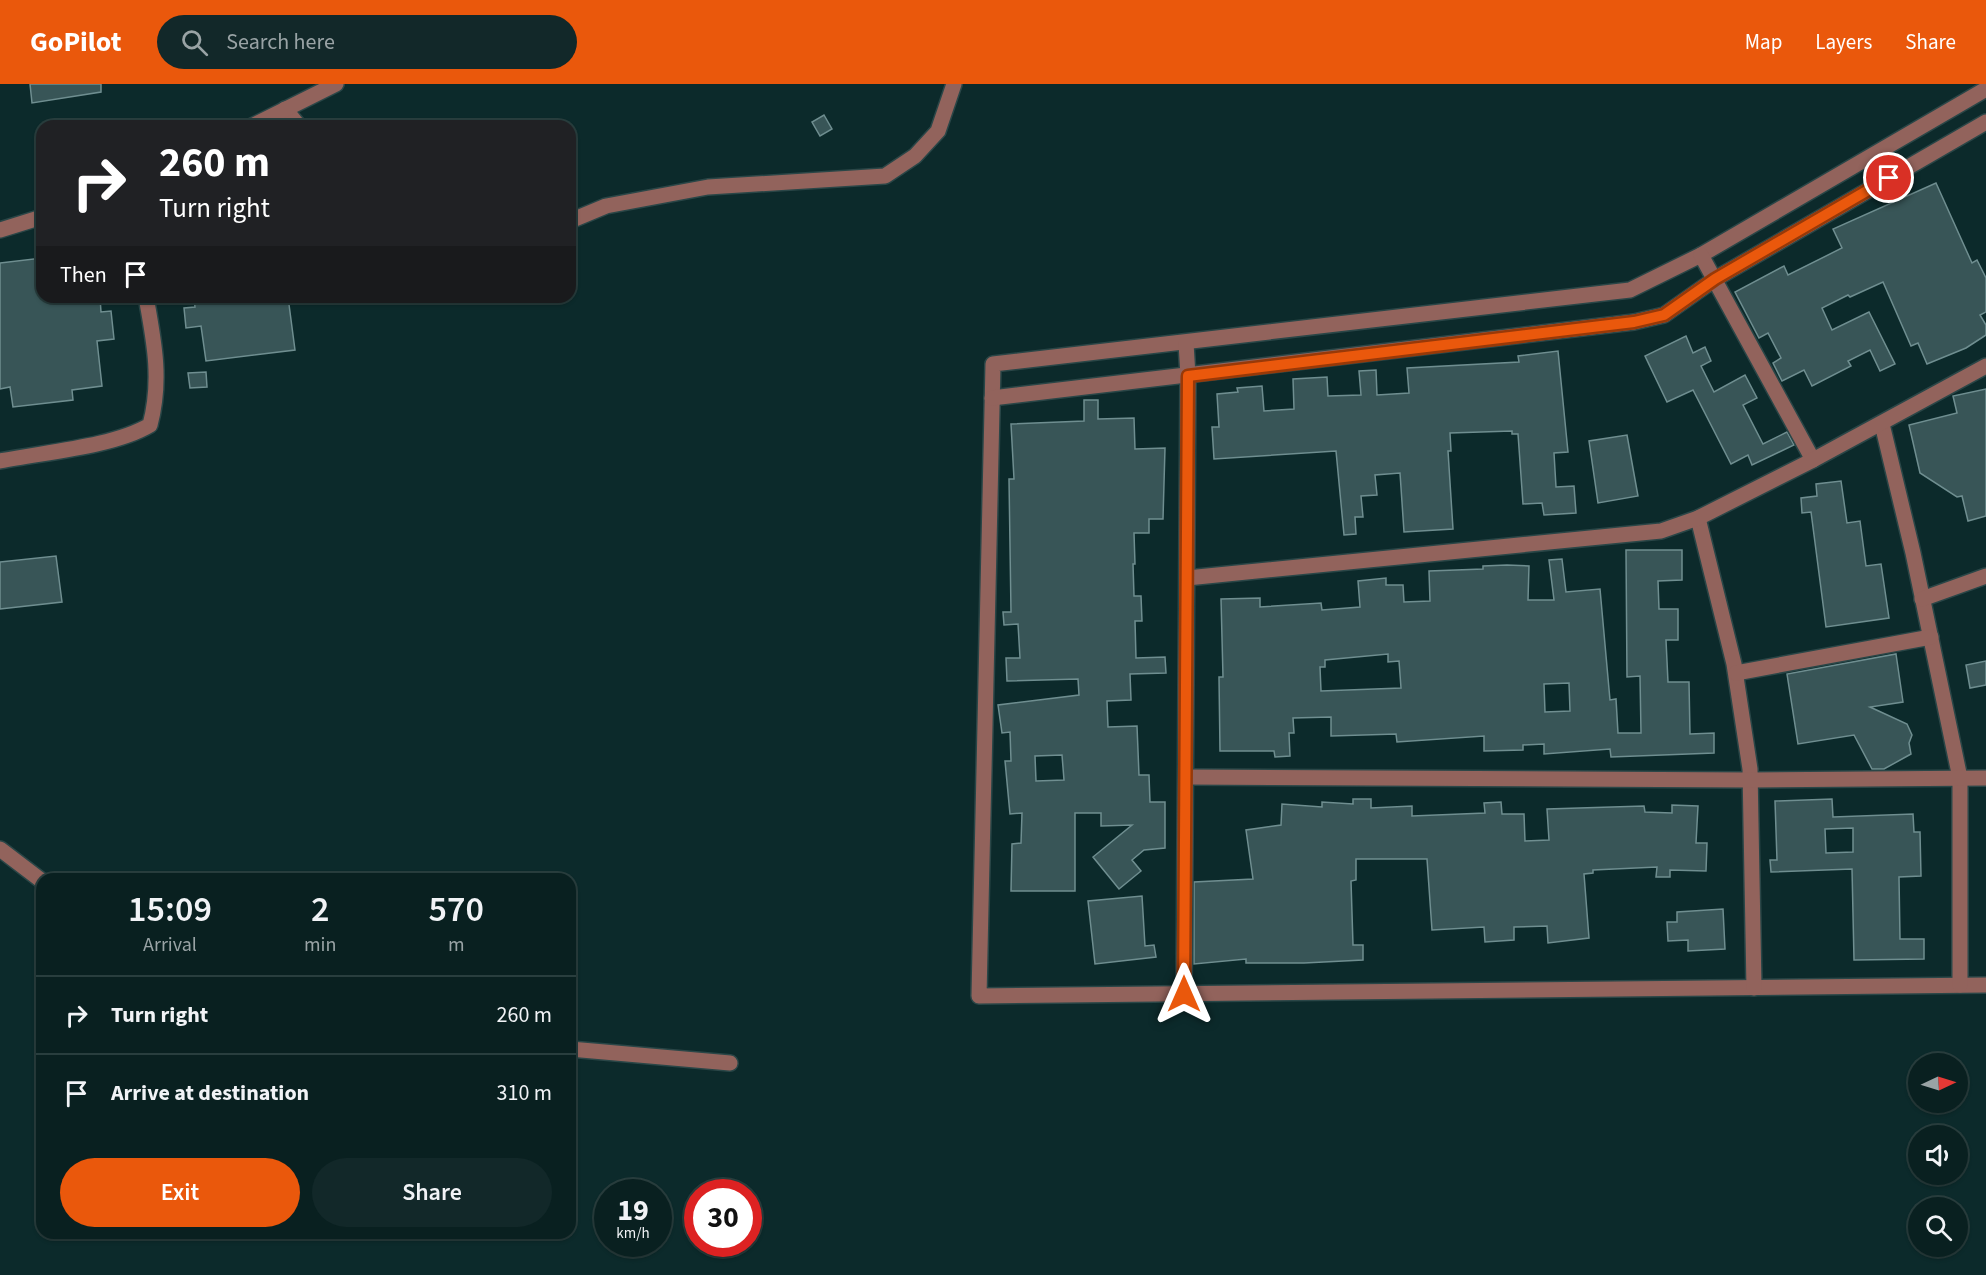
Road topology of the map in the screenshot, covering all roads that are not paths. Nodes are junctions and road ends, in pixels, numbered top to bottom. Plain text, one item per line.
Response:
1 (336, 84) edge
2 (954, 84) edge
3 (1986, 89) edge
4 (285, 109) junction
5 (264, 120) edge
6 (294, 120) edge
7 (1986, 122) edge
8 (576, 218) edge
9 (36, 220) edge
10 (0, 230) edge
11 (1701, 255) junction
12 (1715, 279) junction
13 (147, 303) edge
14 (1186, 343) junction
15 (1986, 366) edge
16 (1188, 376) junction
17 (992, 398) junction
18 (1882, 424) junction
19 (1814, 460) junction
20 (0, 461) edge
21 (1698, 518) junction
22 (1986, 576) edge
23 (1187, 578) junction
24 (1922, 599) junction
25 (1930, 637) junction
26 (1736, 673) junction
27 (1185, 777) junction
28 (1960, 778) junction
29 (1986, 778) edge
30 (1750, 780) junction
31 (0, 849) edge
32 (36, 876) edge
33 (1960, 985) junction
34 (1986, 985) edge
35 (1754, 988) junction
36 (1184, 994) junction
37 (576, 1050) edge
38 (730, 1063) dead end

1 - 4 street
2 - 8 street
3 - 11 street
4 - 5 street
4 - 6 street
7 - 12 street
9 - 10 street
11 - 12 street
11 - 14 street
12 - 16 street
12 - 19 street
13 - 20 street
14 - 16 street
14 - 17 street
15 - 18 street
16 - 17 street
16 - 23 street
17 - 36 street
18 - 19 street
18 - 24 street
19 - 21 street
21 - 23 street
21 - 26 street
22 - 24 street
23 - 27 street
24 - 25 street
25 - 26 street
25 - 28 street
26 - 30 street
27 - 30 street
27 - 36 street
28 - 29 street
28 - 30 street
28 - 33 street
30 - 35 street
31 - 32 street
33 - 34 street
33 - 35 street
35 - 36 street
37 - 38 street

